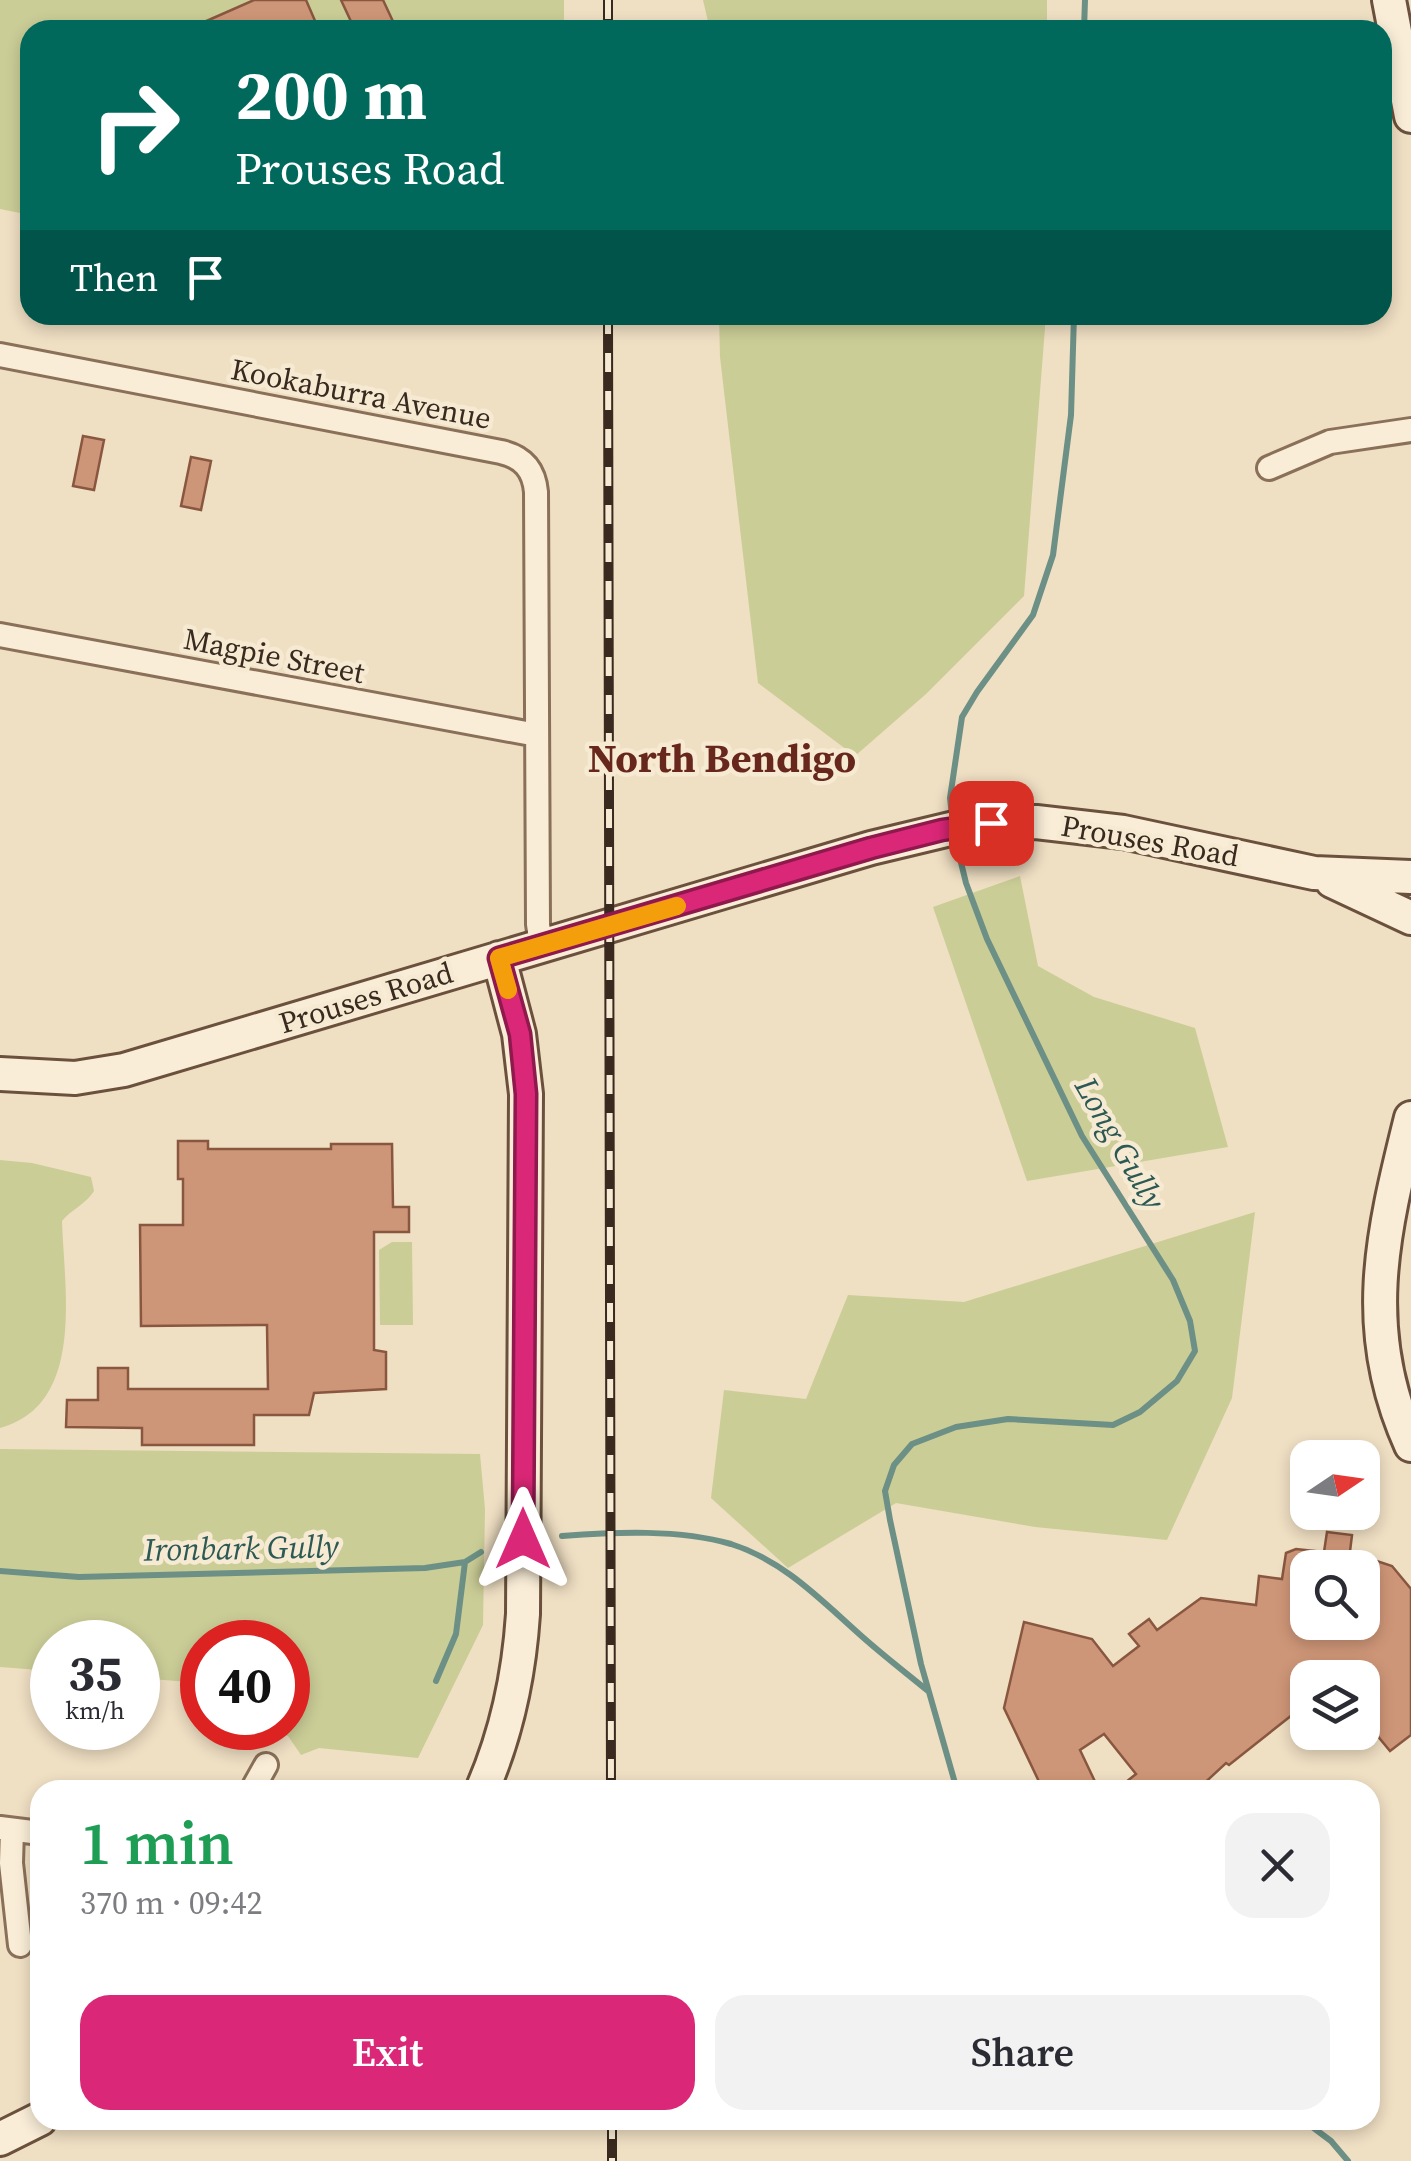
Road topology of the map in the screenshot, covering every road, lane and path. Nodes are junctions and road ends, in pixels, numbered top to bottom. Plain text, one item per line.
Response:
1 (1389, 0) edge
2 (1411, 116) edge
3 (0, 354) edge
4 (1411, 430) edge
5 (1268, 468) dead end
6 (0, 634) edge
7 (536, 735) junction
8 (1314, 872) junction
9 (1411, 877) edge
10 (1411, 918) edge
11 (541, 946) junction
12 (499, 958) junction
13 (0, 1074) edge
14 (1411, 1118) edge
15 (1411, 1445) edge
16 (266, 1765) dead end
17 (258, 1780) edge
18 (486, 1780) edge
19 (6, 1829) edge
20 (20, 1945) dead end
21 (30, 2124) edge
22 (0, 2138) edge

1 - 2 street
3 - 7 street, Kookaburra Avenue
4 - 5 street
6 - 7 street, Magpie Street
7 - 11 street, Kookaburra Avenue
8 - 9 street, Prouses Road
8 - 10 street, Prouses Road
8 - 11 street, Prouses Road
11 - 12 street, Prouses Road
12 - 13 street, Prouses Road
12 - 18 street
14 - 15 street
16 - 17 street
19 - 20 street
21 - 22 street

